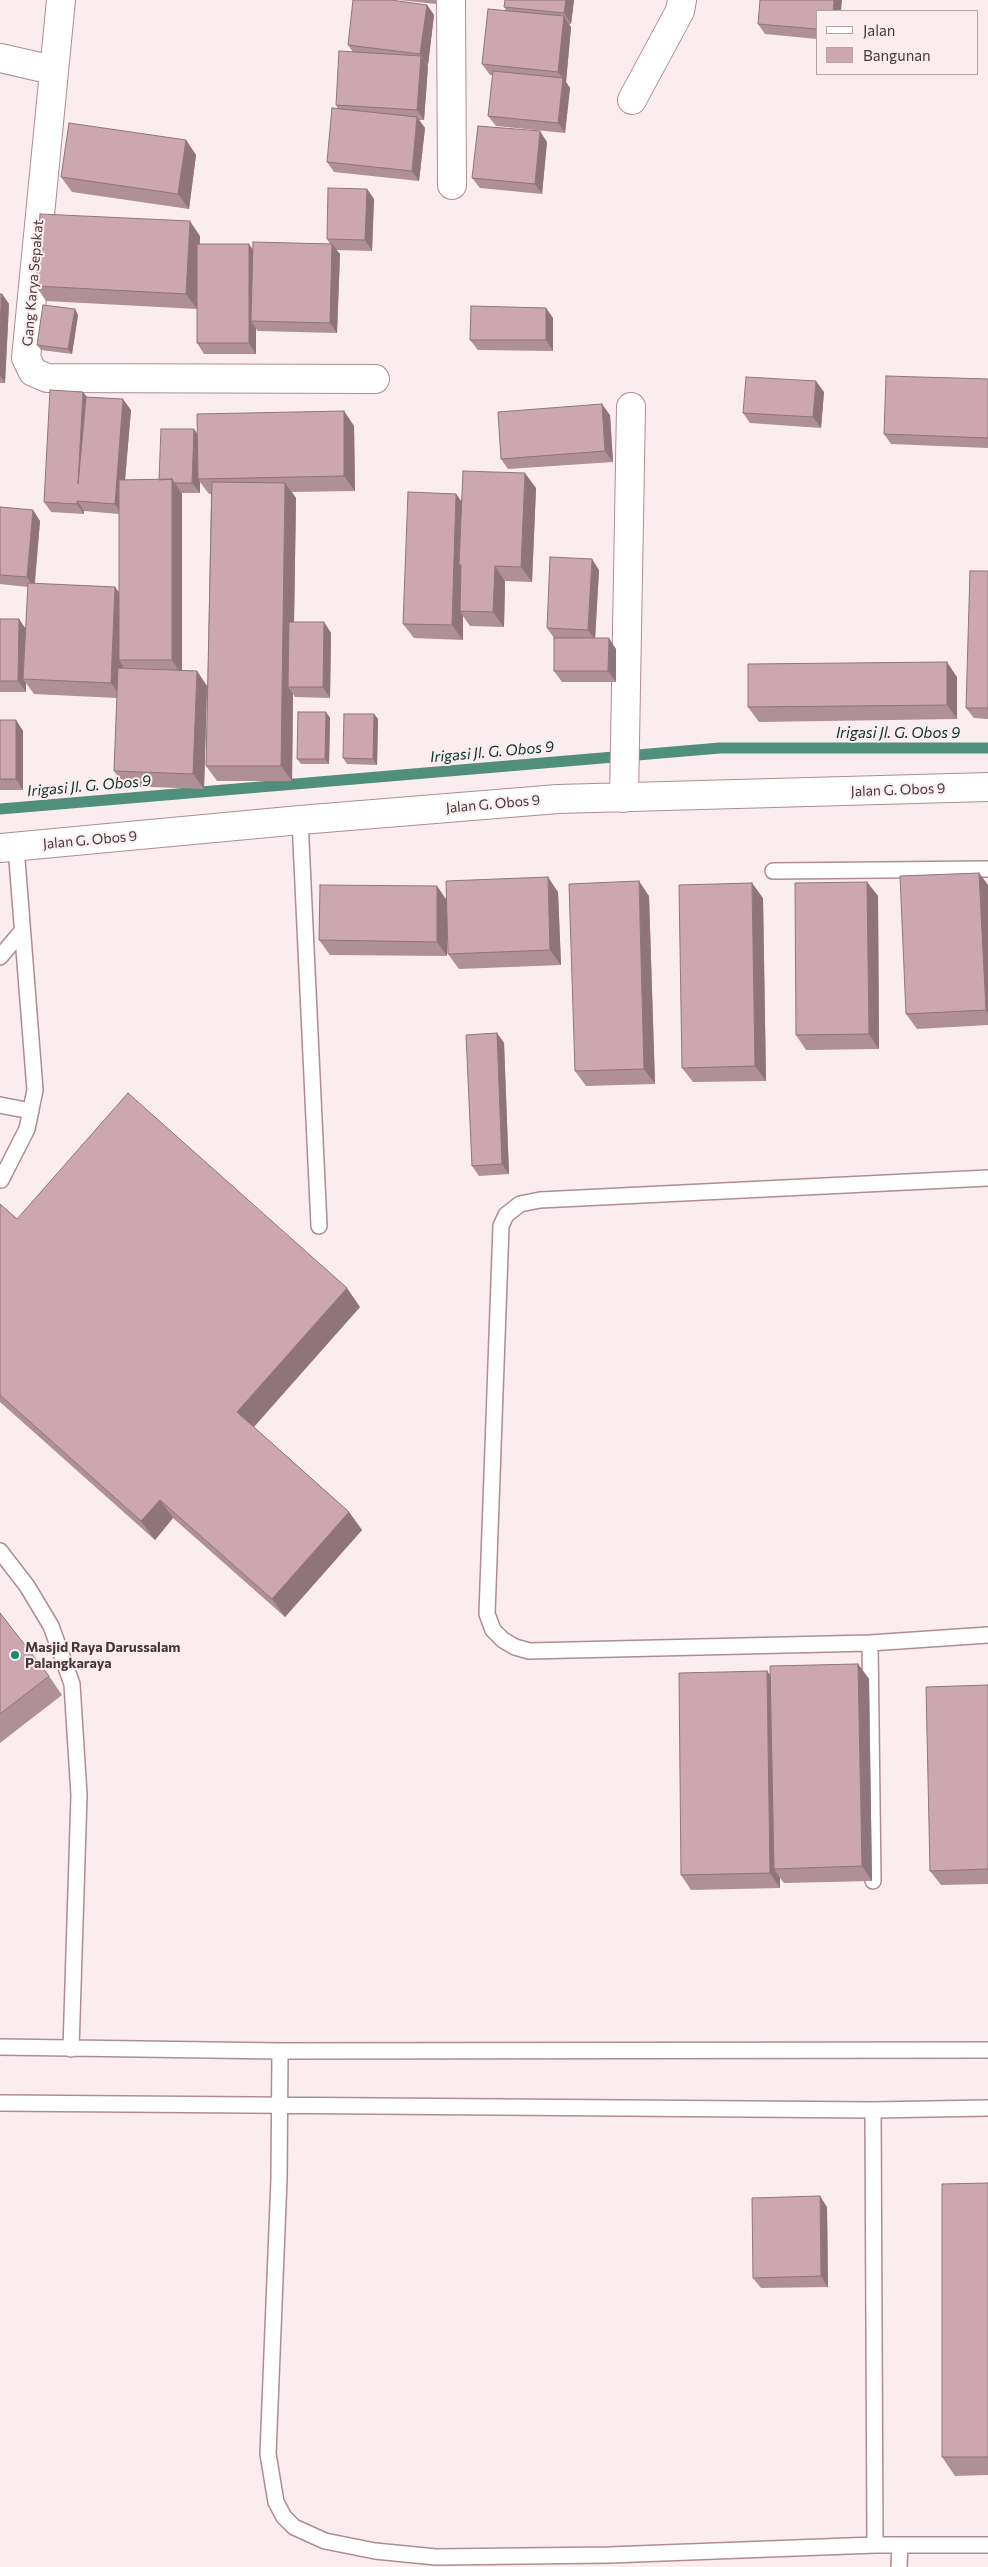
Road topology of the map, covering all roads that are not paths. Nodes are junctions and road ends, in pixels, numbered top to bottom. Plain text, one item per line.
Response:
1 (61, 0) edge
2 (451, 0) edge
3 (682, 0) edge
4 (0, 58) edge
5 (54, 70) junction
6 (632, 100) dead end
7 (452, 185) dead end
8 (375, 379) dead end
9 (632, 407) dead end
10 (988, 787) edge
11 (624, 798) junction
12 (300, 820) junction
13 (8, 847) edge
14 (988, 869) edge
15 (773, 871) dead end
16 (22, 931) junction
17 (0, 957) edge
18 (0, 1105) edge
19 (31, 1111) junction
20 (988, 1178) edge
21 (1, 1180) dead end
22 (319, 1226) dead end
23 (0, 1551) edge
24 (988, 1635) edge
25 (870, 1643) junction
26 (873, 1881) dead end
27 (0, 2047) edge
28 (71, 2049) junction
29 (988, 2050) edge
30 (280, 2051) junction
31 (0, 2103) edge
32 (280, 2103) junction
33 (988, 2108) edge
34 (873, 2110) junction
35 (875, 2545) junction
36 (900, 2545) junction
37 (988, 2545) edge
38 (436, 2557) junction
39 (448, 2567) edge
40 (899, 2567) edge

1 - 5 street, Gang Karya Sepakat
2 - 7 street
3 - 6 street
4 - 5 street
5 - 8 street, Gang Karya Sepakat
9 - 11 street
10 - 11 street, Jalan G. Obos 9
11 - 12 street, Jalan G. Obos 9
12 - 13 street, Jalan G. Obos 9
12 - 22 lane
13 - 16 lane
14 - 15 lane
16 - 17 lane
16 - 19 lane
18 - 19 lane
19 - 21 lane
20 - 25 lane
23 - 28 lane
24 - 25 lane
25 - 26 lane
27 - 28 lane
28 - 30 lane
29 - 30 lane
30 - 32 lane
31 - 32 lane
32 - 34 lane
32 - 38 lane
33 - 34 lane
34 - 35 lane
35 - 36 lane
35 - 38 lane
36 - 37 lane
36 - 40 lane
38 - 39 lane

